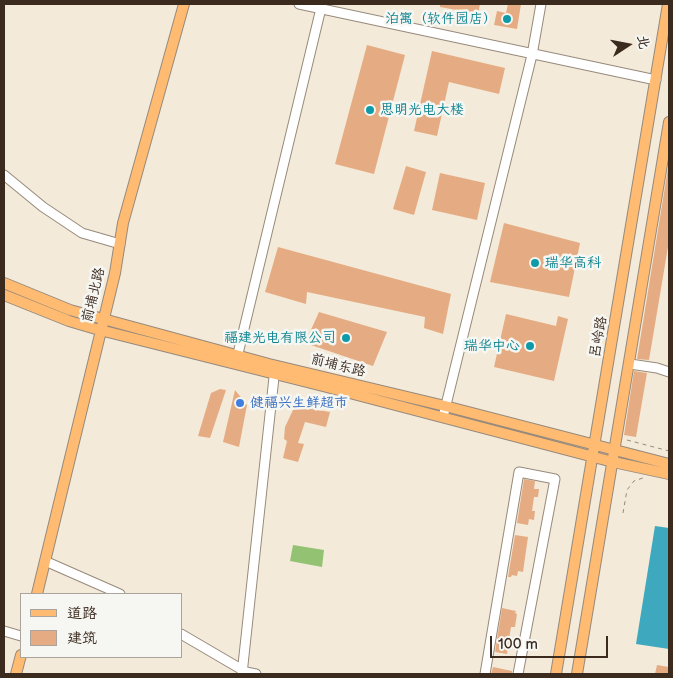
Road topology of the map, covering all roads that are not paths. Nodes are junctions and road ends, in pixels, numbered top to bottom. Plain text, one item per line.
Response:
1 (184, 4) edge
2 (299, 4) edge
3 (541, 4) edge
4 (668, 4) edge
5 (321, 6) edge
6 (532, 54) junction
7 (656, 80) junction
8 (669, 122) edge
9 (4, 175) edge
10 (120, 244) junction
11 (4, 283) edge
12 (4, 296) edge
13 (103, 319) junction
14 (100, 330) junction
15 (237, 360) junction
16 (630, 364) junction
17 (275, 369) junction
18 (669, 372) edge
19 (445, 406) junction
20 (443, 417) junction
21 (595, 444) junction
22 (615, 450) junction
23 (593, 456) junction
24 (613, 462) junction
25 (669, 464) edge
26 (669, 474) edge
27 (45, 561) junction
28 (37, 593) edge
29 (118, 593) edge
30 (4, 631) edge
31 (182, 635) edge
32 (20, 636) edge
33 (20, 658) edge
34 (243, 672) edge
35 (16, 674) edge
36 (256, 674) edge
37 (485, 674) edge
38 (518, 674) edge
39 (556, 674) edge
40 (577, 674) edge

1 - 10 main road, 前埔北路
2 - 5 street
3 - 6 street
4 - 7 main road, 吕岭路
5 - 6 street
5 - 15 street
6 - 7 street
6 - 19 street
7 - 21 main road, 吕岭路
8 - 16 main road
9 - 10 street
10 - 13 main road, 前埔北路
11 - 13 main road, 前埔东路
12 - 14 main road, 前埔东路
13 - 14 main road, 前埔北路
13 - 15 main road, 前埔东路
14 - 15 main road, 前埔东路
14 - 27 main road, 前埔北路
15 - 17 main road, 前埔东路
16 - 18 street
16 - 22 main road
17 - 19 main road, 前埔东路
17 - 20 main road, 前埔东路
17 - 34 street
19 - 20 street
19 - 21 main road, 前埔东路
20 - 23 main road, 前埔东路
21 - 22 main road, 前埔东路
21 - 23 main road, 吕岭路
22 - 24 main road
22 - 25 main road, 前埔东路
23 - 24 main road, 前埔东路
23 - 39 main road, 吕岭路
24 - 26 main road, 前埔东路
24 - 40 main road
27 - 28 main road, 前埔北路
27 - 29 street
30 - 32 street
31 - 34 street
33 - 35 main road
34 - 36 street
37 - 38 street

